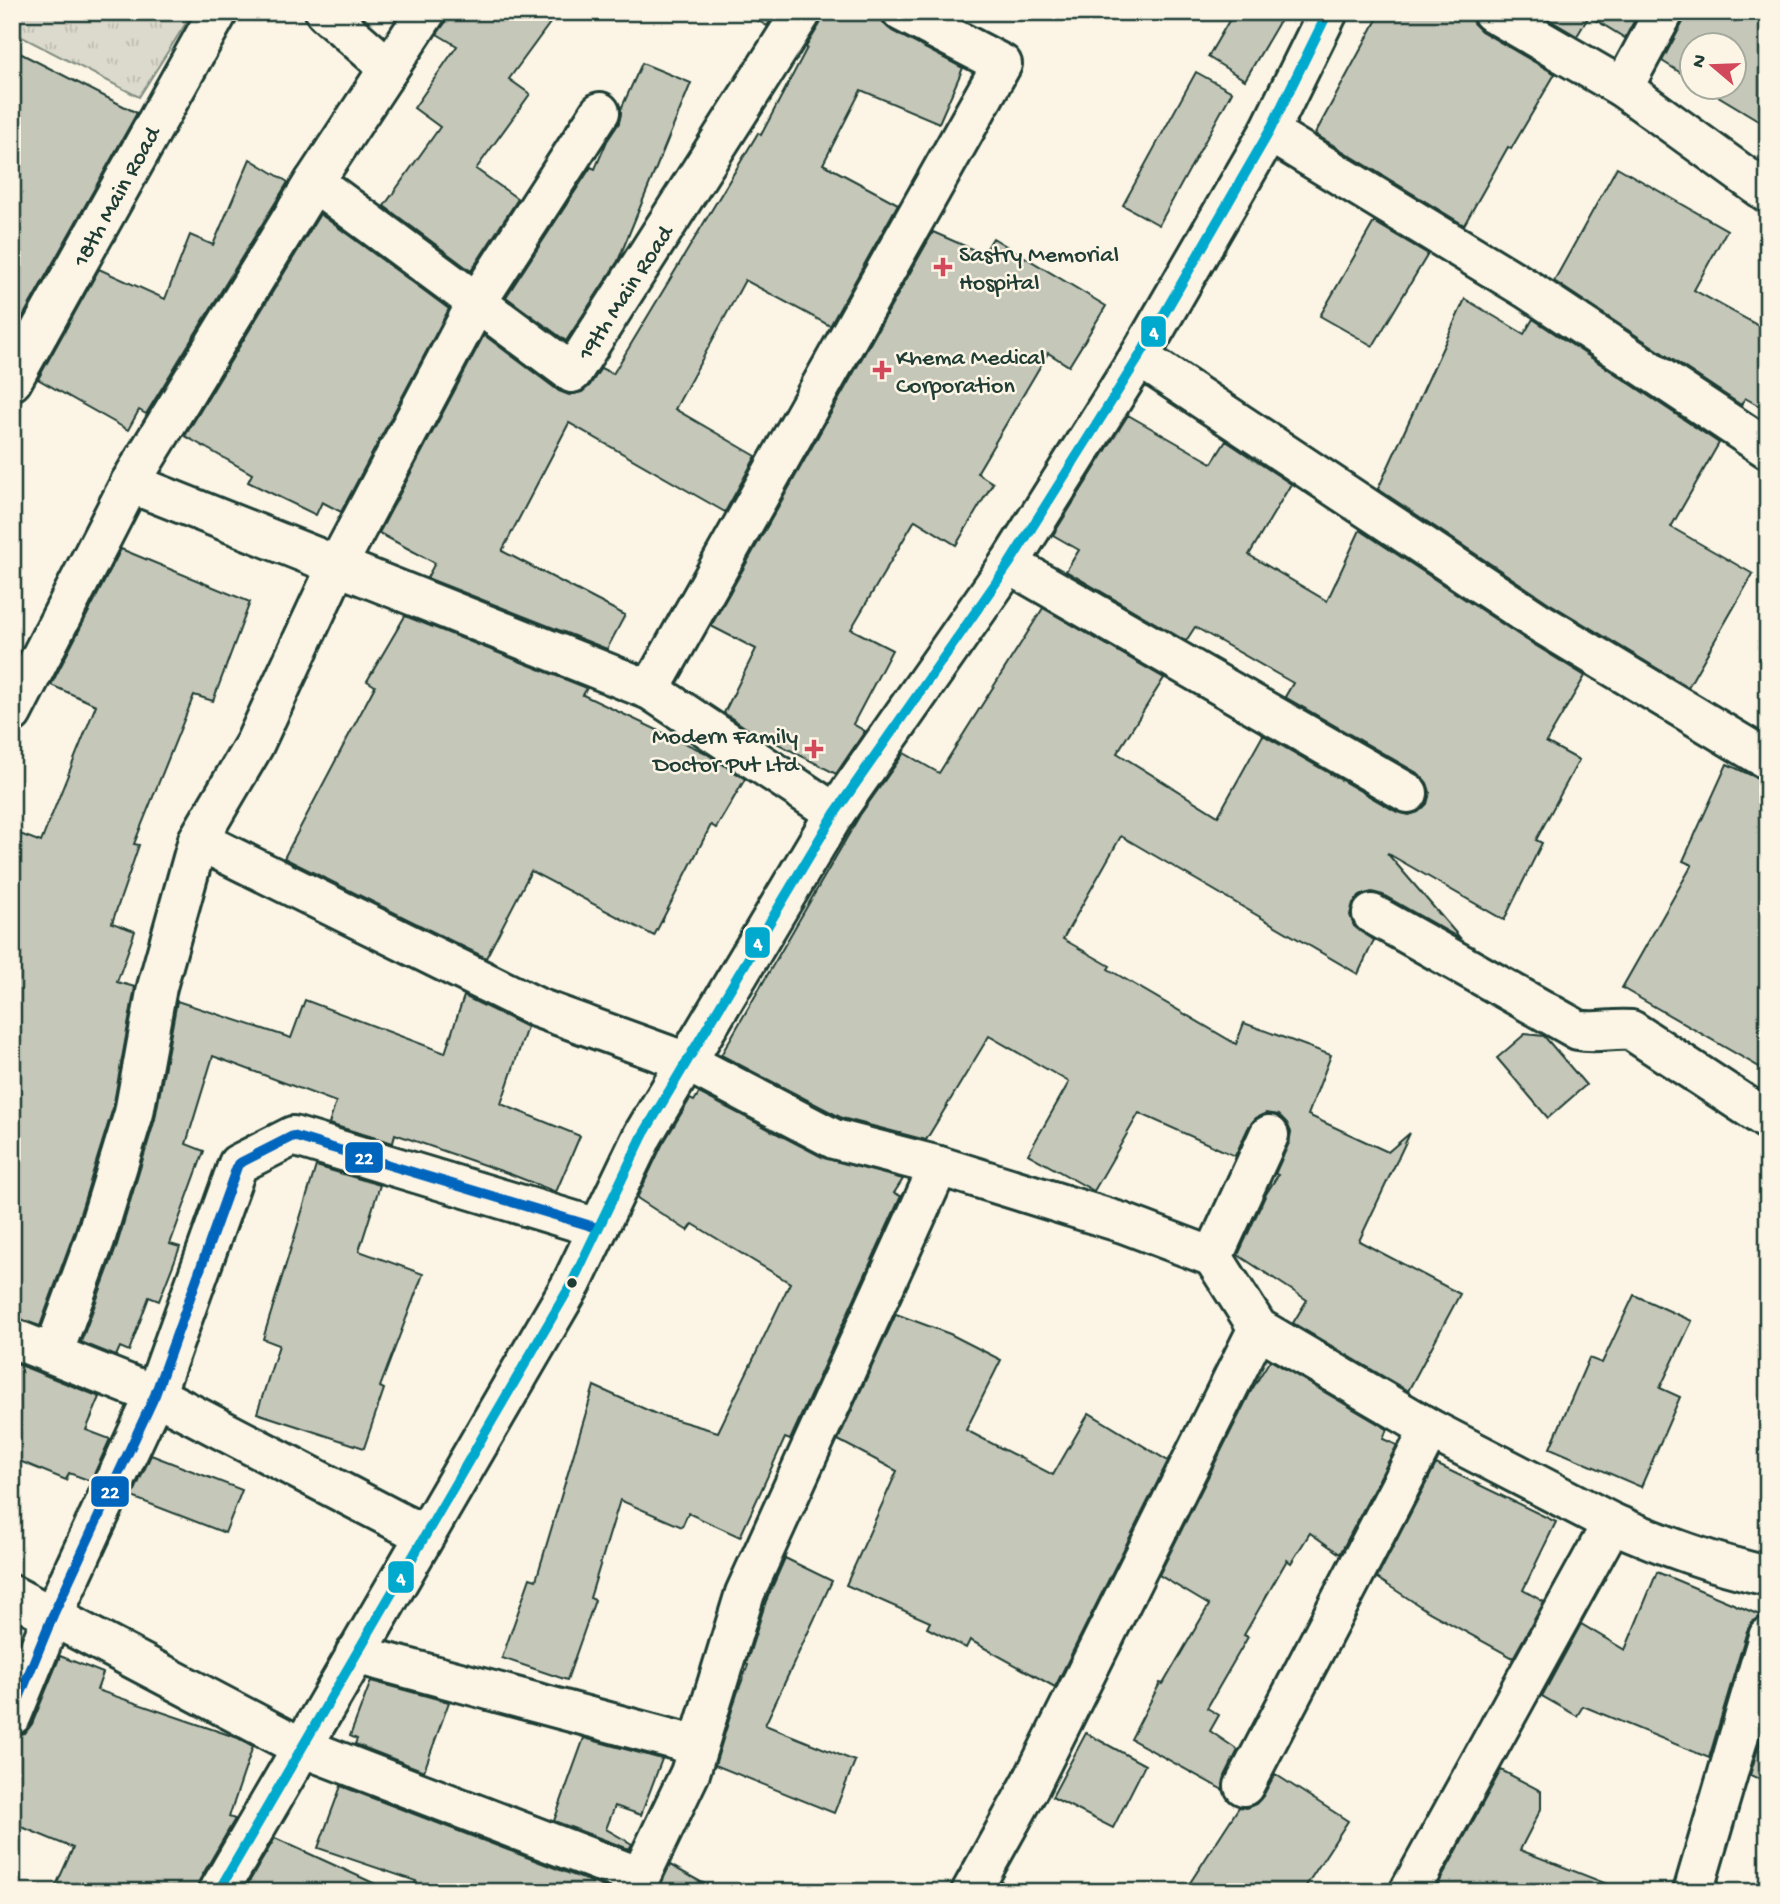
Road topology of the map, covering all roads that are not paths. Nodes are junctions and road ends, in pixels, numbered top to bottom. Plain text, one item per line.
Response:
1 (218, 12) edge
2 (325, 12) edge
3 (426, 12) edge
4 (802, 12) edge
5 (902, 12) edge
6 (1328, 12) edge
7 (1492, 12) edge
8 (1664, 12) edge
9 (389, 68) junction
10 (1623, 88) junction
11 (600, 112) dead end
12 (1269, 132) junction
13 (314, 182) junction
14 (1768, 193) edge
15 (477, 302) junction
16 (1139, 357) junction
17 (12, 381) edge
18 (1768, 449) edge
19 (130, 483) junction
20 (1009, 564) junction
21 (338, 565) junction
22 (650, 690) junction
23 (12, 713) edge
24 (1768, 760) edge
25 (1408, 793) dead end
26 (835, 813) junction
27 (198, 840) junction
28 (1371, 914) dead end
29 (687, 1062) junction
30 (1768, 1120) edge
31 (1269, 1135) dead end
32 (939, 1166) junction
33 (598, 1228) junction
34 (1213, 1256) junction
35 (1258, 1328) junction
36 (12, 1338) edge
37 (53, 1354) junction
38 (155, 1395) junction
39 (1430, 1429) junction
40 (1612, 1523) junction
41 (424, 1535) junction
42 (1768, 1576) edge
43 (12, 1595) edge
44 (53, 1615) junction
45 (1768, 1637) edge
46 (355, 1654) junction
47 (12, 1715) edge
48 (698, 1746) junction
49 (301, 1747) junction
50 (1244, 1786) dead end
51 (636, 1884) edge
52 (218, 1892) edge
53 (971, 1892) edge
54 (1409, 1892) edge
55 (1693, 1892) edge

1 - 17 street, 18th Main Road
2 - 9 street
3 - 9 street
4 - 15 street, 19th Main Road
5 - 22 street
6 - 12 street
7 - 10 street
8 - 10 street
9 - 13 street
10 - 14 street
11 - 15 street
12 - 16 street
12 - 18 street
13 - 15 street, 19th Main Road
13 - 19 street
15 - 21 street
16 - 20 street
16 - 24 street
19 - 21 street
19 - 23 street
20 - 25 street
20 - 26 street
21 - 22 street
21 - 27 street
22 - 26 street
26 - 29 street
27 - 29 street
27 - 37 street
28 - 30 street
29 - 32 street
29 - 33 street
31 - 34 street
32 - 34 street
32 - 48 street
33 - 38 street
33 - 41 street
34 - 35 street
35 - 39 street
35 - 53 street
36 - 37 street
37 - 38 street
38 - 41 street
38 - 44 street
39 - 40 street
39 - 50 street
40 - 42 street
40 - 54 street
41 - 46 street
43 - 44 street
44 - 47 street
44 - 49 street
45 - 55 street
46 - 48 street
46 - 49 street
48 - 51 street
49 - 51 street
49 - 52 street

